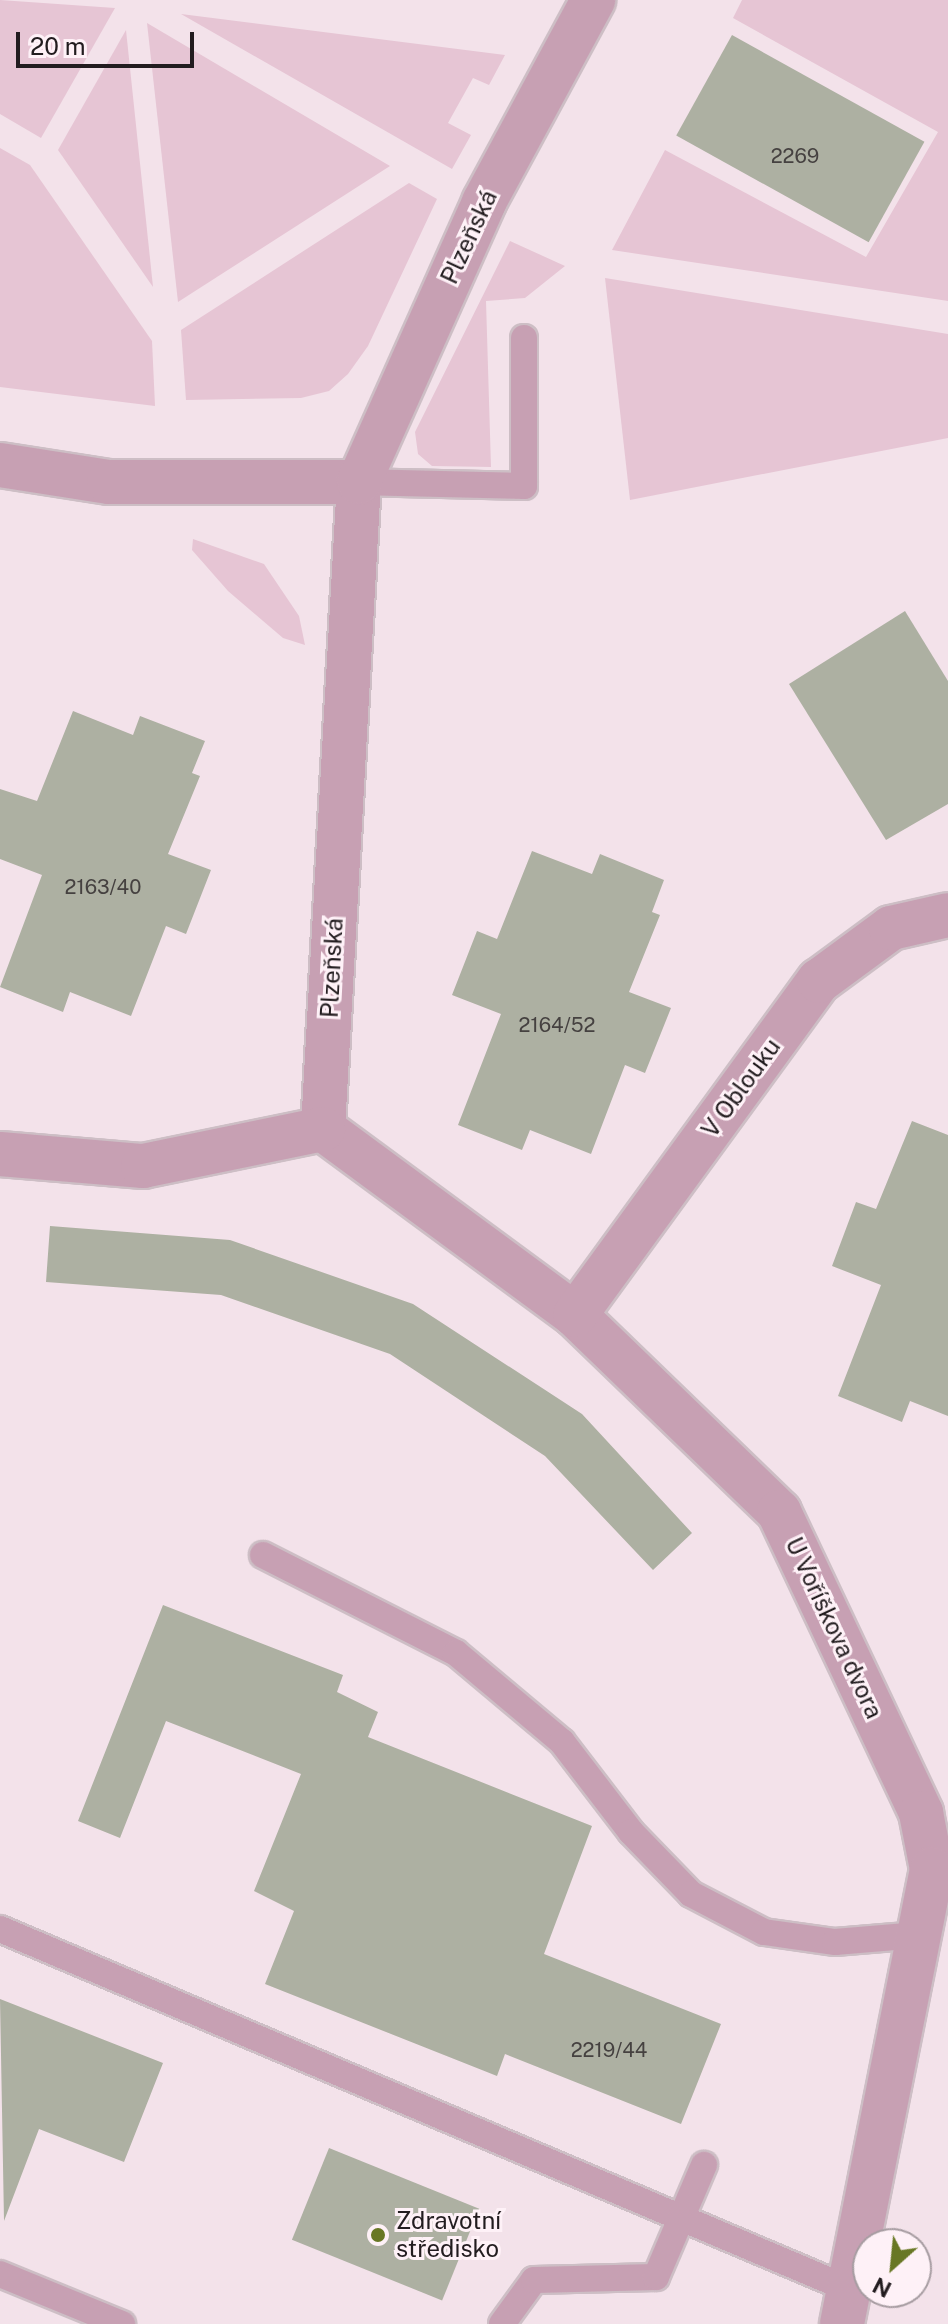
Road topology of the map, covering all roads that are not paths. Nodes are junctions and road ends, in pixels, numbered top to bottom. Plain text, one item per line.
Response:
1 (593, 0) edge
2 (524, 338) dead end
3 (0, 465) edge
4 (359, 482) junction
5 (948, 915) edge
6 (323, 1129) junction
7 (0, 1154) edge
8 (575, 1315) junction
9 (263, 1555) dead end
10 (940, 1873) edge
11 (0, 1929) edge
12 (919, 1935) junction
13 (704, 2165) dead end
14 (681, 2216) junction
15 (0, 2274) edge
16 (846, 2307) edge
17 (122, 2324) edge
18 (502, 2324) edge

1 - 4 street, Plzeňská
2 - 4 lane
3 - 4 street
4 - 6 street, Plzeňská
5 - 8 street, V Oblouku
6 - 7 street
6 - 8 street, U Voříškova dvora
8 - 10 street, U Voříškova dvora
9 - 12 lane
10 - 12 street, U Voříškova dvora
11 - 14 lane
12 - 16 street, U Voříškova dvora
13 - 14 lane
14 - 16 lane
14 - 18 lane
15 - 17 lane

